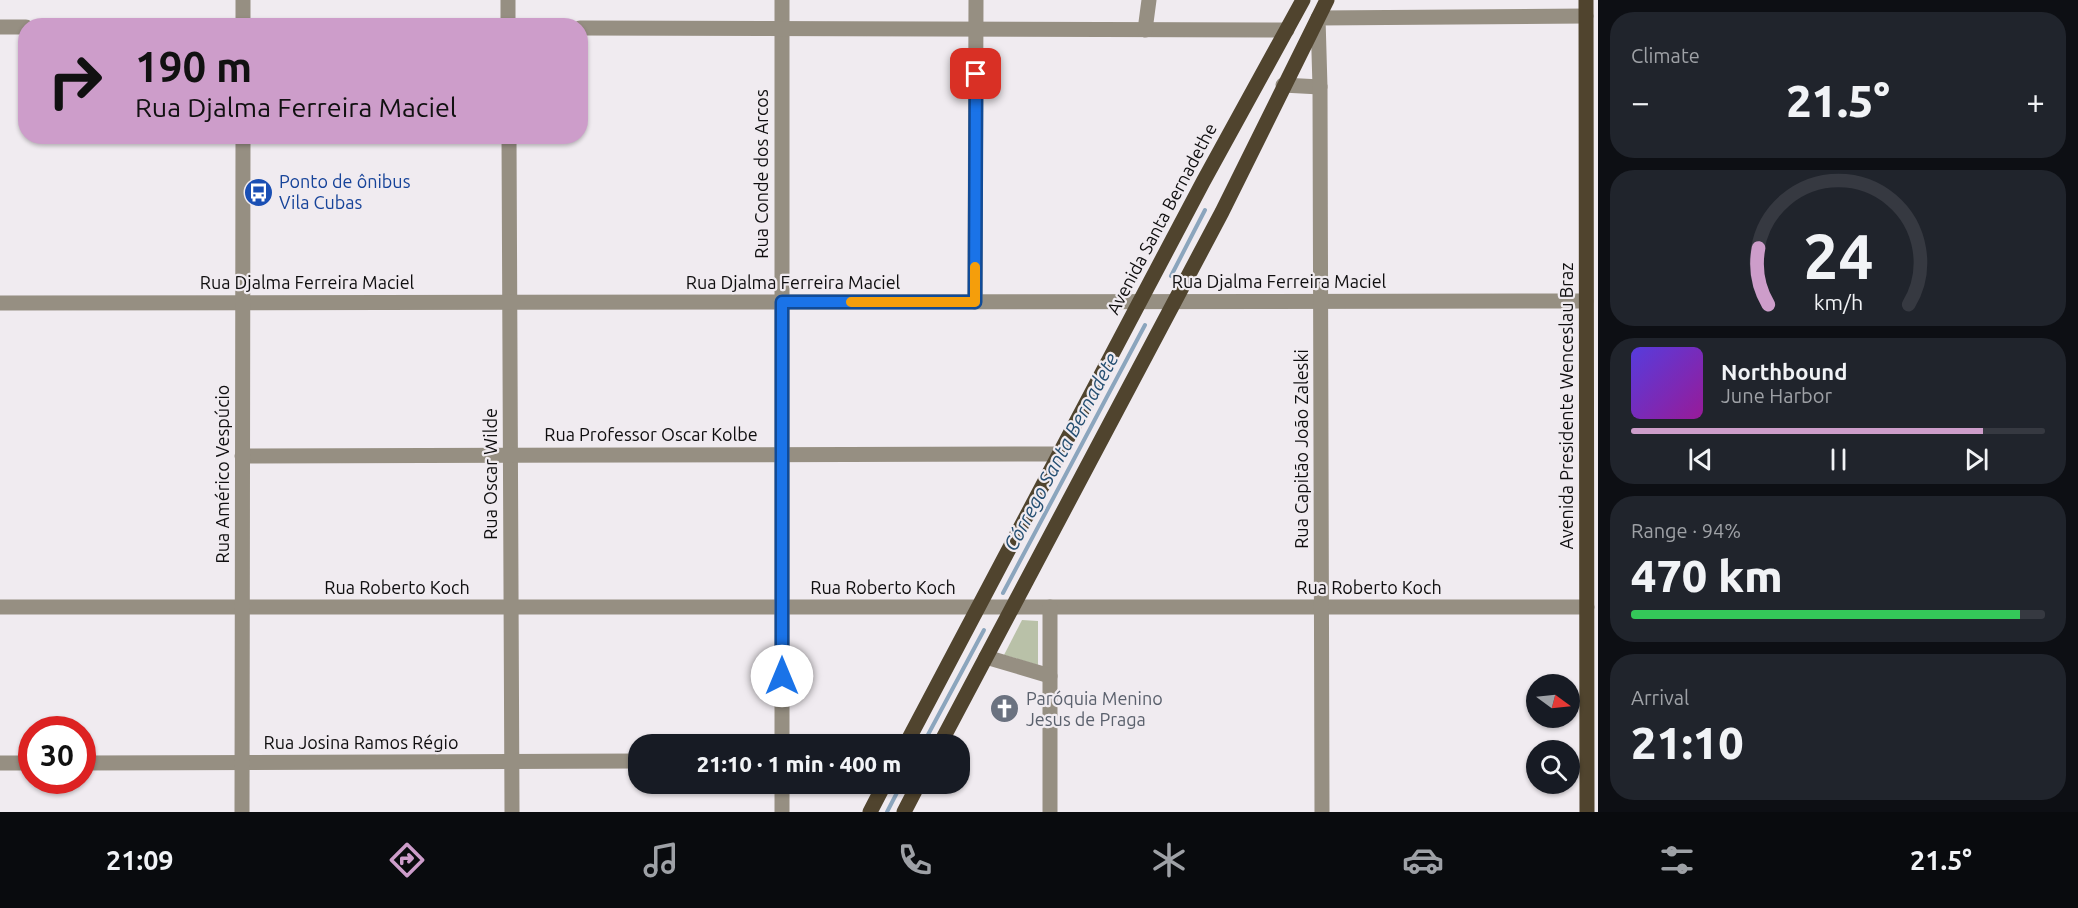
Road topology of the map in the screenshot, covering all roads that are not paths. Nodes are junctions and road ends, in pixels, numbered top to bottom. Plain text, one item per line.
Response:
1 (243, 0) edge
2 (508, 0) edge
3 (782, 0) edge
4 (976, 0) edge
5 (1149, 0) edge
6 (1303, 0) edge
7 (1327, 0) edge
8 (1586, 0) edge
9 (1586, 16) junction
10 (243, 18) edge
11 (508, 18) edge
12 (1318, 18) junction
13 (0, 27) edge
14 (18, 27) edge
15 (588, 28) edge
16 (782, 28) junction
17 (976, 29) junction
18 (1145, 30) junction
19 (1287, 30) junction
20 (1283, 85) junction
21 (1320, 87) junction
22 (243, 144) edge
23 (509, 144) edge
24 (1321, 301) junction
25 (1587, 301) junction
26 (782, 302) junction
27 (975, 302) junction
28 (1140, 302) junction
29 (1174, 302) junction
30 (0, 303) edge
31 (243, 303) junction
32 (510, 303) junction
33 (1587, 420) junction
34 (1598, 435) edge
35 (1059, 454) junction
36 (510, 455) junction
37 (782, 455) junction
38 (242, 456) junction
39 (1598, 482) edge
40 (1587, 495) junction
41 (242, 607) junction
42 (511, 607) junction
43 (782, 607) junction
44 (978, 607) junction
45 (1012, 607) junction
46 (1050, 607) junction
47 (1321, 607) junction
48 (1587, 607) junction
49 (0, 608) edge
50 (986, 657) junction
51 (1050, 676) junction
52 (782, 734) edge
53 (911, 734) edge
54 (945, 734) edge
55 (628, 761) edge
56 (242, 762) junction
57 (512, 762) junction
58 (0, 763) edge
59 (18, 763) edge
60 (96, 763) edge
61 (782, 794) edge
62 (879, 794) edge
63 (913, 794) edge
64 (242, 812) edge
65 (512, 812) edge
66 (782, 812) edge
67 (870, 812) edge
68 (904, 812) edge
69 (1050, 812) edge
70 (1322, 812) edge
71 (1587, 812) edge

1 - 10 street
2 - 11 street
3 - 16 street, Rua Conde dos Arcos
4 - 17 street
5 - 18 street
6 - 19 main road, Avenida Santa Bernadethe
7 - 12 main road
8 - 9 main road, Avenida Presidente Wenceslau Braz
9 - 12 street
9 - 25 main road, Avenida Presidente Wenceslau Braz
12 - 20 main road
12 - 21 street, Rua Capitão João Zaleski
13 - 14 street
15 - 16 street
16 - 17 street
16 - 26 street, Rua Conde dos Arcos
17 - 18 street
17 - 27 street
18 - 19 street
19 - 28 main road, Avenida Santa Bernadethe
20 - 21 street
20 - 29 main road
21 - 24 street, Rua Capitão João Zaleski
22 - 31 street, Rua Américo Vespúcio
23 - 32 street, Rua Oscar Wilde
24 - 25 street, Rua Djalma Ferreira Maciel
24 - 29 street, Rua Djalma Ferreira Maciel
24 - 47 street, Rua Capitão João Zaleski
25 - 33 main road, Avenida Presidente Wenceslau Braz
26 - 27 street, Rua Djalma Ferreira Maciel
26 - 32 street, Rua Djalma Ferreira Maciel
26 - 37 street, Rua Conde dos Arcos
27 - 28 street, Rua Djalma Ferreira Maciel
28 - 29 street, Rua Djalma Ferreira Maciel
28 - 35 main road, Avenida Santa Bernadethe
29 - 45 main road
30 - 31 street, Rua Djalma Ferreira Maciel
31 - 32 street, Rua Djalma Ferreira Maciel
31 - 38 street, Rua Américo Vespúcio
32 - 36 street, Rua Oscar Wilde
33 - 34 main road
33 - 40 main road, Avenida Presidente Wenceslau Braz
35 - 37 street, Rua Professor Oscar Kolbe
35 - 44 main road, Avenida Santa Bernadethe
36 - 37 street, Rua Professor Oscar Kolbe
36 - 38 street, Rua Professor Oscar Kolbe
36 - 42 street, Rua Oscar Wilde
37 - 43 street, Rua Conde dos Arcos
38 - 41 street, Rua Américo Vespúcio
39 - 40 main road
40 - 48 main road, Avenida Presidente Wenceslau Braz
41 - 42 street, Rua Roberto Koch
41 - 49 street, Rua Roberto Koch
41 - 56 street, Rua Américo Vespúcio
42 - 43 street, Rua Roberto Koch
42 - 57 street, Rua Oscar Wilde
43 - 44 street, Rua Roberto Koch
43 - 52 street, Rua Conde dos Arcos
44 - 45 street, Rua Roberto Koch
44 - 53 main road, Avenida Santa Bernadethe
45 - 46 street, Rua Roberto Koch
45 - 50 main road
46 - 47 street, Rua Roberto Koch
46 - 51 street
47 - 48 street, Rua Roberto Koch
47 - 70 street, Rua Capitão João Zaleski
48 - 71 main road, Avenida Presidente Wenceslau Braz
50 - 51 street
50 - 54 main road
51 - 69 street
55 - 57 street, Rua Josina Ramos Régio
56 - 57 street, Rua Josina Ramos Régio
56 - 60 street, Rua Josina Ramos Régio
56 - 64 street, Rua Américo Vespúcio
57 - 65 street, Rua Oscar Wilde
58 - 59 street
61 - 66 street
62 - 67 main road
63 - 68 main road

